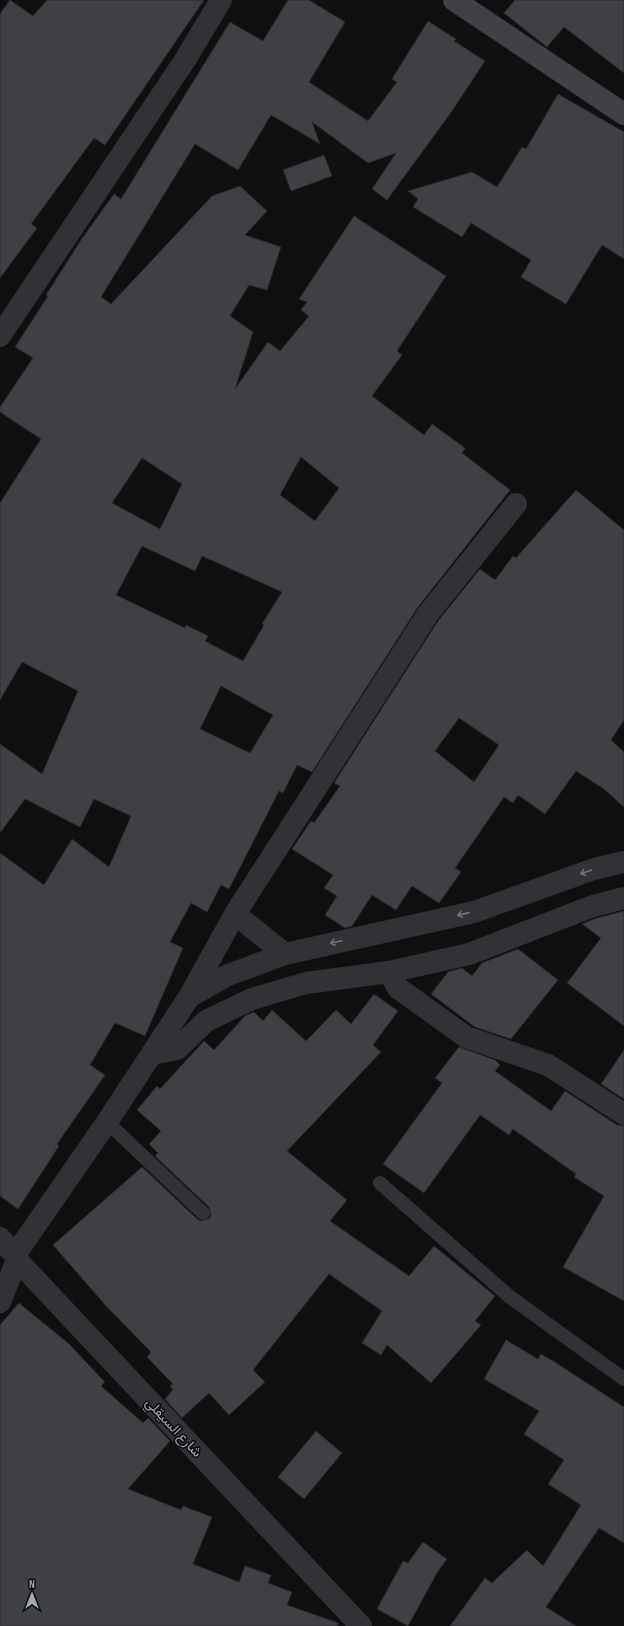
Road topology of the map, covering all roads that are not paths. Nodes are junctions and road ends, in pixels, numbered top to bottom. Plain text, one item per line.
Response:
1 (221, 0) edge
2 (454, 0) edge
3 (624, 114) edge
4 (0, 336) edge
5 (516, 504) dead end
6 (624, 862) edge
7 (624, 898) edge
8 (235, 914) junction
9 (285, 954) junction
10 (389, 972) junction
11 (189, 997) junction
12 (152, 1054) junction
13 (624, 1114) edge
14 (107, 1122) junction
15 (380, 1183) dead end
16 (203, 1213) dead end
17 (0, 1238) edge
18 (16, 1258) junction
19 (0, 1302) edge
20 (624, 1379) edge
21 (361, 1626) edge

1 - 4 street
2 - 3 street
5 - 8 street
6 -> 9 street
7 - 10 street
8 - 9 street
8 - 11 street
9 - 11 street
10 - 12 street
10 - 13 street
11 - 12 street
12 - 14 street
14 - 16 lane
14 - 18 street
15 - 20 lane
17 - 18 street, شارع السيقلي
18 - 19 street
18 - 21 street, شارع السيقلي

